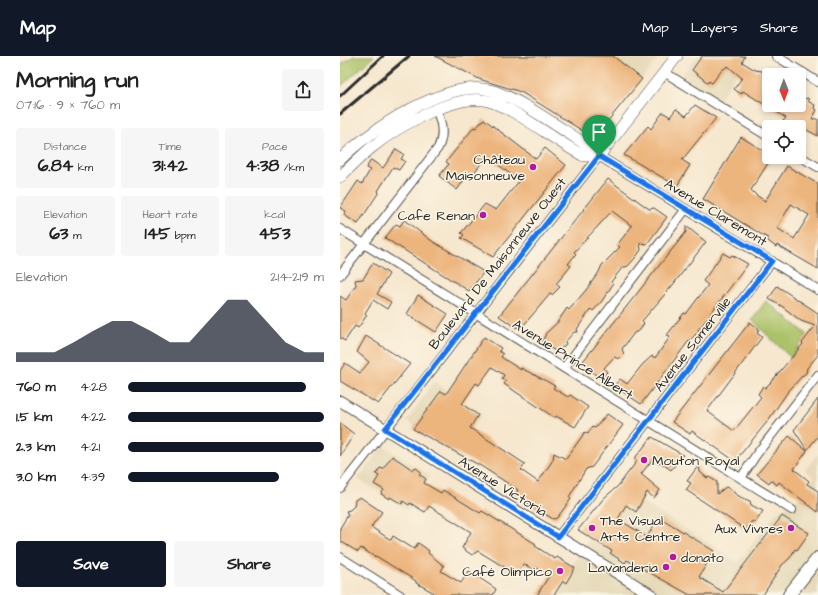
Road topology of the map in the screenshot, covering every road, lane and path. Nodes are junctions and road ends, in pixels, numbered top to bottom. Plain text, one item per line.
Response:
1 (676, 56) edge
2 (776, 56) edge
3 (664, 72) junction
4 (818, 82) edge
5 (436, 110) junction
6 (762, 133) edge
7 (599, 156) junction
8 (340, 160) edge
9 (806, 160) edge
10 (818, 168) edge
11 (340, 177) edge
12 (686, 209) junction
13 (340, 229) edge
14 (364, 244) junction
15 (772, 261) junction
16 (340, 275) edge
17 (818, 290) edge
18 (476, 314) junction
19 (564, 368) junction
20 (818, 375) edge
21 (340, 401) edge
22 (648, 420) junction
23 (385, 429) junction
24 (741, 478) junction
25 (340, 488) edge
26 (792, 510) dead end
27 (558, 537) junction
28 (340, 557) edge
29 (818, 558) edge
30 (400, 595) edge
31 (652, 595) edge
32 (789, 595) edge

1 - 3 main road, Boulevard De Maisonneuve Ouest
2 - 4 street
3 - 6 street
3 - 7 main road, Boulevard De Maisonneuve Ouest
5 - 7 main road
5 - 11 main road
5 - 14 street
7 - 8 main road
7 - 12 street, Avenue Claremont
7 - 18 street, Boulevard De Maisonneuve Ouest
9 - 10 street
12 - 15 street, Avenue Claremont
12 - 19 street
13 - 14 street, Avenue Prince Albert
14 - 16 street
14 - 18 street, Avenue Prince Albert
15 - 17 street, Avenue Claremont
15 - 22 street, Avenue Somerville
18 - 19 street, Avenue Prince Albert
18 - 23 street, Boulevard De Maisonneuve Ouest
19 - 22 street, Avenue Prince Albert
20 - 24 street
21 - 23 street, Avenue Victoria
22 - 24 street, Avenue Prince Albert
22 - 27 street, Avenue Somerville
23 - 25 street, Boulevard De Maisonneuve Ouest
23 - 27 street, Avenue Victoria
24 - 26 street, Avenue Prince Albert
27 - 31 street, Avenue Victoria
28 - 30 street
29 - 32 main road

